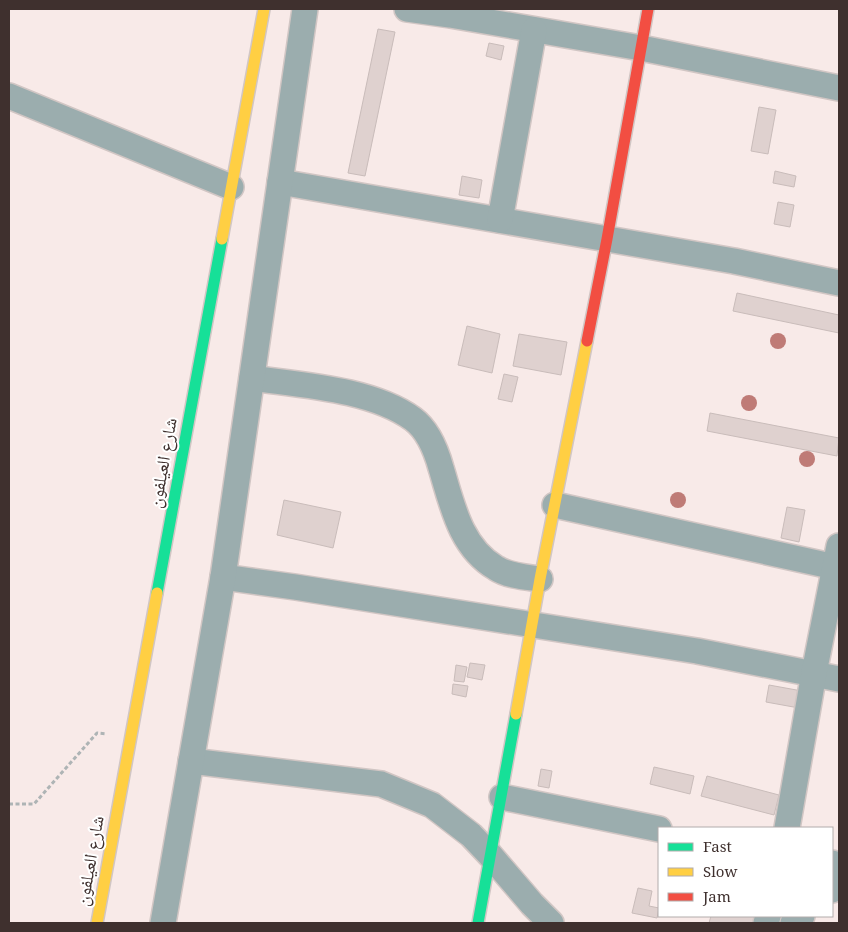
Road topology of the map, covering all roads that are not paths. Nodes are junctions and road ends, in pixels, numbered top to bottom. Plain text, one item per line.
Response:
1 (264, 9) edge
2 (305, 9) edge
3 (407, 9) edge
4 (648, 9) edge
5 (534, 30) junction
6 (641, 48) junction
7 (839, 88) edge
8 (9, 96) edge
9 (280, 182) junction
10 (231, 187) junction
11 (500, 220) junction
12 (607, 240) junction
13 (839, 283) edge
14 (252, 378) junction
15 (555, 505) junction
16 (837, 557) edge
17 (223, 577) junction
18 (540, 579) junction
19 (532, 626) junction
20 (814, 673) junction
21 (839, 679) edge
22 (191, 761) junction
23 (502, 797) junction
24 (787, 827) edge
25 (658, 829) edge
26 (490, 855) junction
27 (97, 923) edge
28 (162, 923) edge
29 (478, 923) edge
30 (551, 923) edge

1 - 10 main road, شارع العيلفون
2 - 9 street
3 - 5 street
4 - 6 main road
5 - 6 street
5 - 11 street
6 - 7 street
6 - 12 main road
8 - 10 street
9 - 11 street
9 - 14 street
10 - 27 main road, شارع العيلفون
11 - 12 street
12 - 13 street
12 - 15 main road
14 - 17 street
14 - 18 street
15 - 16 street
15 - 18 main road
16 - 20 street
17 - 19 street
17 - 22 street
18 - 19 main road
19 - 20 street
19 - 23 main road
20 - 21 street
20 - 24 street
22 - 26 street
22 - 28 street
23 - 25 street
23 - 26 main road
26 - 29 main road
26 - 30 street

